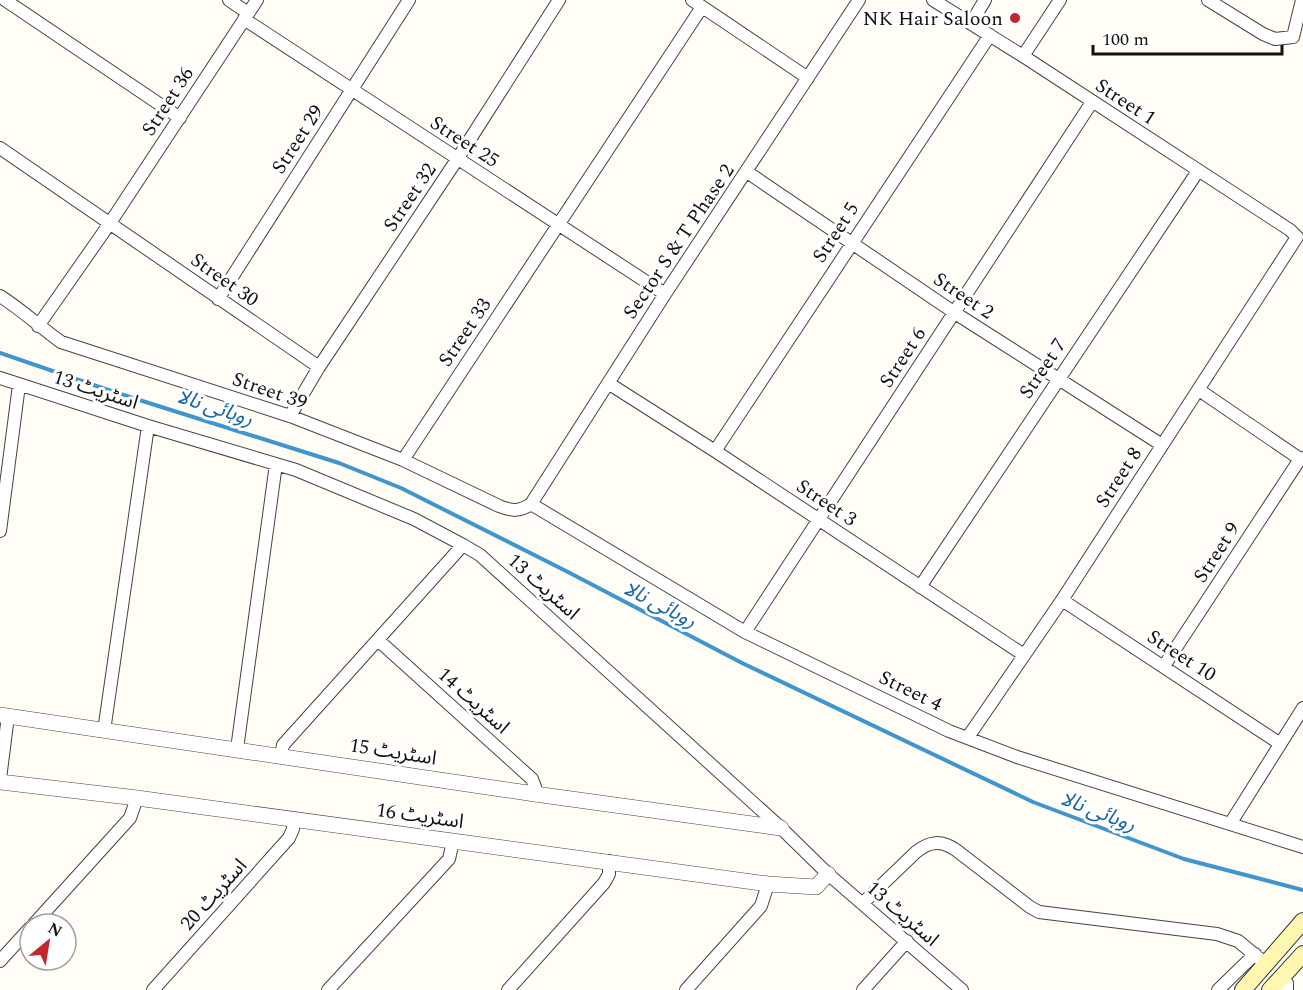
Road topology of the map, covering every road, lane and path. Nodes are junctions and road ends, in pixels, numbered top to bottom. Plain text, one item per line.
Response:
1 (5, 0) edge
2 (229, 0) edge
3 (257, 0) edge
4 (409, 0) edge
5 (559, 0) edge
6 (859, 0) edge
7 (933, 0) edge
8 (985, 0) edge
9 (1060, 0) edge
10 (1208, 0) edge
11 (1302, 0) edge
12 (697, 4) edge
13 (246, 16) junction
14 (971, 23) junction
15 (990, 36) junction
16 (1293, 37) junction
17 (1303, 45) edge
18 (1023, 56) junction
19 (808, 78) junction
20 (351, 91) junction
21 (1092, 102) junction
22 (180, 118) junction
23 (0, 148) edge
24 (458, 158) junction
25 (1198, 171) junction
26 (747, 172) junction
27 (110, 223) junction
28 (558, 226) junction
29 (1297, 237) joint
30 (852, 242) junction
31 (665, 294) junction
32 (0, 296) edge
33 (218, 298) junction
34 (955, 313) junction
35 (38, 326) junction
36 (319, 367) junction
37 (0, 378) edge
38 (1058, 380) junction
39 (608, 383) junction
40 (19, 385) junction
41 (1199, 390) junction
42 (290, 416) junction
43 (148, 426) junction
44 (1162, 445) junction
45 (715, 451) junction
46 (1302, 459) edge
47 (403, 460) junction
48 (276, 464) junction
49 (531, 504) junction
50 (818, 520) junction
51 (0, 531) edge
52 (463, 545) junction
53 (920, 587) junction
54 (1062, 600) junction
55 (744, 632) junction
56 (378, 640) junction
57 (1024, 655) junction
58 (1164, 666) junction
59 (1303, 708) edge
60 (4, 716) edge
61 (105, 731) junction
62 (968, 737) junction
63 (1279, 743) junction
64 (237, 749) junction
65 (281, 755) junction
66 (0, 780) edge
67 (535, 794) junction
68 (137, 798) junction
69 (293, 819) junction
70 (1230, 824) junction
71 (781, 828) junction
72 (453, 841) junction
73 (1303, 847) edge
74 (609, 861) junction
75 (828, 874) junction
76 (768, 884) junction
77 (863, 903) junction
78 (45, 912) edge
79 (1303, 921) edge
80 (18, 941) edge
81 (907, 941) junction
82 (1303, 954) edge
83 (1261, 959) junction
84 (0, 961) edge
85 (1284, 984) edge
86 (153, 990) edge
87 (328, 990) edge
88 (508, 990) edge
89 (686, 990) edge
90 (863, 990) edge
91 (962, 990) edge
92 (1218, 990) edge
93 (1243, 990) edge
94 (1270, 990) edge

1 - 22 street
2 - 13 street, Street 25
3 - 13 street, Street 36
4 - 20 street, Street 29
5 - 24 street, Street 32
6 - 19 street, Sector S & T Phase 2
7 - 14 street, Street 1
8 - 14 street
9 - 18 street
10 - 16 street
11 - 16 street
12 - 19 street
12 - 28 street, Street 33
13 - 20 street, Street 25
13 - 22 street, Street 36
14 - 15 street, Street 1
15 - 18 street, Street 1
15 - 30 street, Street 5
16 - 17 street
18 - 21 street, Street 1
19 - 26 street, Sector S & T Phase 2
20 - 24 street, Street 25
20 - 33 street, Street 29
21 - 25 street, Street 1
21 - 34 street, Street 6
22 - 27 street, Street 36
23 - 27 street, Street 30
24 - 28 street, Street 25
24 - 36 street, Street 32
25 - 29 street, Street 1
25 - 38 street, Street 7
26 - 30 street, Street 2
26 - 31 street, Sector S & T Phase 2
27 - 33 street, Street 30
27 - 35 street, Street 36
28 - 31 street, Street 25
28 - 47 street, Street 33
29 - 41 street, Street 8
30 - 34 street, Street 2
30 - 45 street, Street 5
31 - 39 street, Sector S & T Phase 2
32 - 35 street, Street 39
33 - 36 street, Street 30
34 - 38 street, Street 2
34 - 50 street, Street 6
35 - 42 street, Street 39
36 - 42 street, Street 32
37 - 40 street, اسٹریٹ 13
38 - 44 street, Street 2
38 - 53 street, Street 7
39 - 45 street, Street 3
39 - 49 street, Sector S & T Phase 2
40 - 43 street, اسٹریٹ 13
40 - 51 street
41 - 44 street, Street 8
41 - 46 street, Street 9
42 - 47 street, Street 39
43 - 48 street, اسٹریٹ 13
43 - 61 street
44 - 54 street, Street 8
45 - 50 street, Street 3
46 - 58 street, Street 9
47 - 49 street, Street 39
48 - 52 street, اسٹریٹ 13
48 - 64 street
49 - 55 street, Street 4
50 - 53 street, Street 3
50 - 55 street, Street 6
52 - 56 street
52 - 71 street, اسٹریٹ 13
53 - 57 street, Street 3
54 - 57 street, Street 8
54 - 58 street, Street 10
55 - 62 street, Street 4
56 - 65 street
56 - 67 street, اسٹریٹ 14
57 - 62 street, Street 8
58 - 63 street, Street 10
59 - 63 street
60 - 61 street, اسٹریٹ 15
60 - 66 street
61 - 64 street, اسٹریٹ 15
62 - 70 street, Street 4
63 - 70 street
64 - 65 street, اسٹریٹ 15
65 - 67 street, اسٹریٹ 15
66 - 68 street, اسٹریٹ 16
67 - 71 street, اسٹریٹ 15
68 - 69 street, اسٹریٹ 16
68 - 78 street
69 - 72 street, اسٹریٹ 16
69 - 86 street, اسٹریٹ 20
70 - 73 street, Street 4
71 - 75 street, اسٹریٹ 13
72 - 74 street, اسٹریٹ 16
72 - 87 street
74 - 76 street, اسٹریٹ 16
74 - 88 street
75 - 76 street, اسٹریٹ 16
75 - 77 street, اسٹریٹ 13
76 - 89 street
77 - 81 street, اسٹریٹ 13
77 - 83 street
79 - 83 main road
80 - 84 street
81 - 90 street
81 - 91 street, اسٹریٹ 13
82 - 85 main road
83 - 92 street
83 - 93 main road
85 - 94 main road

